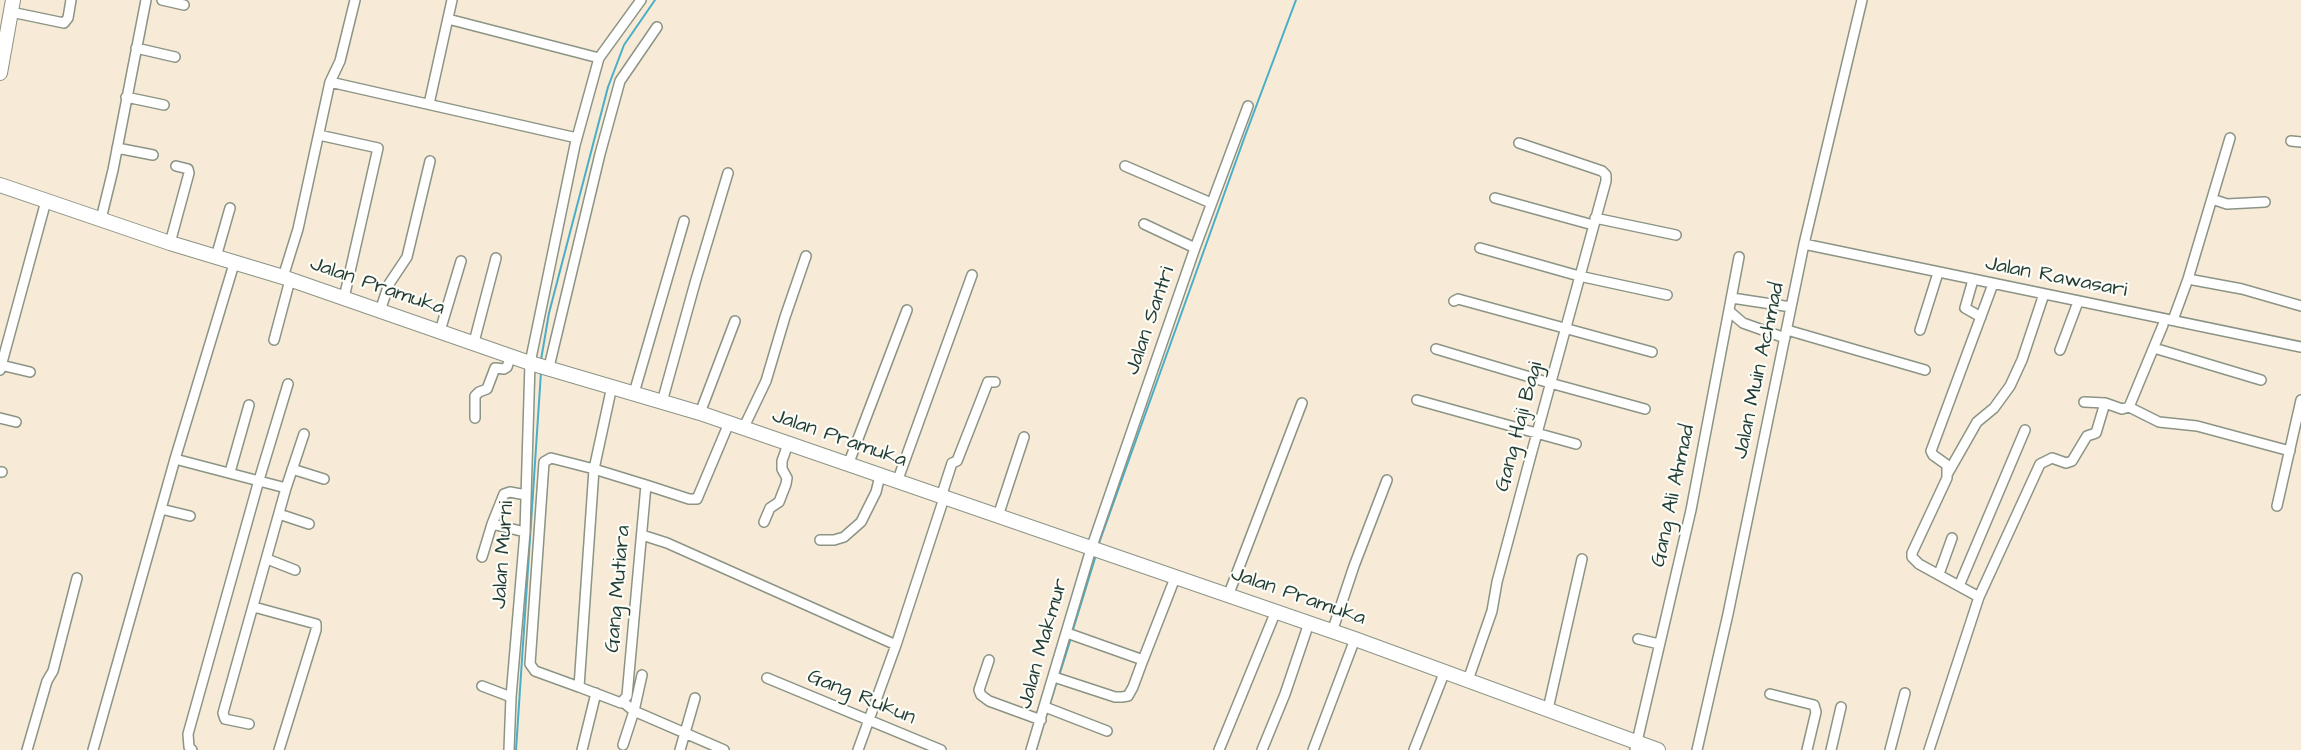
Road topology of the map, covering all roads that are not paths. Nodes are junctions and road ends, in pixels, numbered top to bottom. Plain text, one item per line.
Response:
1 (71, 0) edge
2 (146, 0) edge
3 (162, 0) edge
4 (355, 0) edge
5 (452, 0) edge
6 (642, 0) edge
7 (1862, 0) edge
8 (184, 5) dead end
9 (12, 6) edge
10 (448, 19) junction
11 (657, 27) dead end
12 (136, 48) junction
13 (175, 57) dead end
14 (599, 58) junction
15 (0, 73) edge
16 (330, 82) junction
17 (126, 97) junction
18 (429, 104) junction
19 (164, 105) dead end
20 (1248, 106) dead end
21 (319, 135) junction
22 (577, 138) junction
23 (2230, 138) dead end
24 (2291, 141) dead end
25 (2301, 142) edge
26 (1519, 143) dead end
27 (117, 148) junction
28 (153, 155) dead end
29 (430, 161) dead end
30 (176, 166) dead end
31 (1125, 166) dead end
32 (729, 172) dead end
33 (0, 186) edge
34 (1495, 198) dead end
35 (2212, 199) junction
36 (46, 201) junction
37 (2265, 202) dead end
38 (1211, 203) junction
39 (230, 208) dead end
40 (101, 219) junction
41 (684, 221) dead end
42 (1594, 221) junction
43 (1144, 224) dead end
44 (1676, 235) dead end
45 (170, 243) junction
46 (1804, 244) junction
47 (1195, 248) junction
48 (1480, 248) dead end
49 (806, 256) dead end
50 (216, 257) junction
51 (1739, 257) dead end
52 (496, 258) dead end
53 (461, 261) dead end
54 (234, 264) junction
55 (1938, 273) junction
56 (972, 275) dead end
57 (1579, 276) junction
58 (286, 278) junction
59 (2188, 279) junction
60 (1973, 280) junction
61 (1993, 284) junction
62 (2044, 294) junction
63 (1668, 295) dead end
64 (344, 298) junction
65 (1732, 298) junction
66 (1454, 301) dead end
67 (2078, 302) junction
68 (2301, 306) edge
69 (1791, 308) junction
70 (907, 310) dead end
71 (380, 311) junction
72 (1729, 311) junction
73 (1981, 316) junction
74 (2173, 320) junction
75 (735, 321) dead end
76 (2163, 325) dead end
77 (1565, 329) junction
78 (1920, 330) dead end
79 (440, 331) junction
80 (1786, 334) junction
81 (274, 340) dead end
82 (474, 342) junction
83 (2301, 347) edge
84 (2154, 348) junction
85 (1436, 349) dead end
86 (2060, 350) dead end
87 (1652, 352) dead end
88 (511, 355) junction
89 (530, 363) junction
90 (549, 367) junction
91 (1, 368) edge
92 (1925, 370) dead end
93 (30, 372) dead end
94 (2261, 380) dead end
95 (995, 382) dead end
96 (288, 384) dead end
97 (1550, 384) junction
98 (612, 386) junction
99 (633, 393) junction
100 (2301, 399) edge
101 (1417, 400) dead end
102 (662, 402) junction
103 (2084, 402) dead end
104 (1302, 403) dead end
105 (2105, 404) junction
106 (249, 405) dead end
107 (2129, 407) junction
108 (1645, 409) dead end
109 (700, 413) junction
110 (0, 418) edge
111 (475, 418) dead end
112 (16, 422) dead end
113 (729, 423) junction
114 (743, 429) junction
115 (2025, 430) dead end
116 (304, 434) dead end
117 (1536, 434) junction
118 (1024, 437) dead end
119 (788, 444) junction
120 (1576, 444) dead end
121 (2290, 451) junction
122 (175, 459) junction
123 (848, 465) junction
124 (292, 469) junction
125 (594, 469) junction
126 (230, 472) junction
127 (1948, 473) junction
128 (880, 476) junction
129 (324, 479) dead end
130 (259, 480) junction
131 (1387, 480) dead end
132 (897, 482) junction
133 (646, 485) junction
134 (286, 488) junction
135 (526, 495) junction
136 (942, 497) junction
137 (2277, 506) dead end
138 (161, 509) junction
139 (279, 514) junction
140 (190, 516) dead end
141 (998, 516) junction
142 (764, 522) dead end
143 (309, 524) dead end
144 (492, 524) junction
145 (525, 532) junction
146 (642, 535) junction
147 (1952, 538) dead end
148 (820, 540) dead end
149 (1091, 549) junction
150 (482, 557) dead end
151 (1582, 559) dead end
152 (267, 560) junction
153 (295, 570) dead end
154 (1939, 574) junction
155 (77, 578) dead end
156 (1176, 578) junction
157 (1959, 586) junction
158 (1228, 596) junction
159 (1979, 597) junction
160 (254, 607) junction
161 (1276, 611) junction
162 (1309, 623) junction
163 (1332, 632) junction
164 (1070, 634) junction
165 (1355, 639) junction
166 (1638, 639) dead end
167 (1659, 644) junction
168 (896, 645) junction
169 (989, 660) dead end
170 (1143, 660) junction
171 (522, 664) junction
172 (1445, 671) junction
173 (642, 675) dead end
174 (767, 678) dead end
175 (1057, 678) junction
176 (1467, 680) junction
177 (482, 687) dead end
178 (579, 687) junction
179 (596, 693) junction
180 (1905, 693) dead end
181 (1770, 694) dead end
182 (511, 697) junction
183 (695, 698) dead end
184 (623, 702) junction
185 (1841, 707) dead end
186 (1048, 708) junction
187 (1548, 710) junction
188 (634, 711) junction
189 (1041, 720) junction
190 (869, 722) junction
191 (249, 724) dead end
192 (1107, 730) dead end
193 (685, 733) junction
194 (623, 745) dead end
195 (281, 746) edge
196 (1636, 746) edge
197 (27, 750) edge
198 (93, 750) edge
199 (192, 750) edge
200 (509, 750) edge
201 (582, 750) edge
202 (680, 750) edge
203 (724, 750) edge
204 (858, 750) edge
205 (941, 750) edge
206 (1032, 750) edge
207 (1219, 750) edge
208 (1262, 750) edge
209 (1313, 750) edge
210 (1414, 750) edge
211 (1658, 750) edge
212 (1697, 750) edge
213 (1807, 750) edge
214 (1832, 750) edge
215 (1890, 750) edge
216 (1929, 750) edge

1 - 9 street
2 - 12 street
3 - 8 street
4 - 16 street
5 - 10 street
6 - 14 street
7 - 46 street, Jalan Muin Achmad
9 - 15 street
10 - 14 street
10 - 18 street
11 - 90 street
12 - 13 street
12 - 17 street
14 - 22 street, Jalan Murni
16 - 18 street
16 - 21 street
17 - 19 street
17 - 27 street
18 - 22 street
20 - 38 street, Jalan Santri
21 - 58 street
21 - 64 street
22 - 89 street, Jalan Murni
23 - 35 street
24 - 25 street
26 - 42 street, Gang Haji Bagi
27 - 28 street
27 - 40 street
29 - 71 street
30 - 45 street
31 - 38 street
32 - 102 street
33 - 36 street, Jalan Pramuka
34 - 42 street
35 - 37 street
35 - 59 street
36 - 40 street, Jalan Pramuka
36 - 91 street
38 - 47 street, Jalan Santri
39 - 50 street
40 - 45 street, Jalan Pramuka
41 - 99 street
42 - 44 street
42 - 57 street, Gang Haji Bagi
43 - 47 street
45 - 50 street, Jalan Pramuka
46 - 55 street, Jalan Rawasari
46 - 69 street, Jalan Muin Achmad
47 - 149 street, Jalan Santri
48 - 57 street
49 - 114 street
50 - 54 street, Jalan Pramuka
51 - 65 street, Gang Ali Ahmad
52 - 82 street
53 - 79 street
54 - 58 street, Jalan Pramuka
54 - 122 street
55 - 60 street, Jalan Rawasari
55 - 78 street
56 - 132 street
57 - 63 street
57 - 77 street, Gang Haji Bagi
58 - 64 street, Jalan Pramuka
58 - 81 street
59 - 68 street
59 - 74 street
60 - 61 street, Jalan Rawasari
60 - 73 street
61 - 62 street, Jalan Rawasari
61 - 73 street
62 - 67 street, Jalan Rawasari
62 - 127 street
64 - 71 street, Jalan Pramuka
65 - 69 street
65 - 72 street, Gang Ali Ahmad
66 - 77 street
67 - 74 street, Jalan Rawasari
67 - 86 street
69 - 80 street, Jalan Muin Achmad
70 - 123 street
71 - 79 street, Jalan Pramuka
72 - 80 street
72 - 167 street, Gang Ali Ahmad
73 - 127 street
74 - 83 street, Jalan Rawasari
75 - 109 street
76 - 84 street
77 - 87 street
77 - 97 street, Gang Haji Bagi
79 - 82 street, Jalan Pramuka
80 - 92 street
80 - 212 street, Jalan Muin Achmad
82 - 88 street, Jalan Pramuka
84 - 94 street
84 - 107 street
85 - 97 street
88 - 89 street, Jalan Pramuka
88 - 111 street
89 - 90 street, Jalan Pramuka
89 - 135 street, Jalan Murni
90 - 98 street, Jalan Pramuka
91 - 93 street
95 - 136 street
96 - 130 street
97 - 108 street
97 - 117 street, Gang Haji Bagi
98 - 99 street, Jalan Pramuka
98 - 125 street, Gang Mutiara
99 - 102 street, Jalan Pramuka
100 - 121 street
101 - 117 street
102 - 109 street, Jalan Pramuka
103 - 105 street
104 - 158 street
105 - 107 street
105 - 159 street
106 - 126 street
107 - 121 street
109 - 113 street, Jalan Pramuka
110 - 112 street
113 - 114 street, Jalan Pramuka
113 - 133 street
114 - 119 street, Jalan Pramuka
115 - 157 street
116 - 124 street
117 - 120 street
117 - 176 street, Gang Haji Bagi
118 - 141 street
119 - 123 street, Jalan Pramuka
119 - 142 street
121 - 137 street
122 - 126 street
122 - 138 street
123 - 128 street, Jalan Pramuka
124 - 129 street
124 - 134 street
125 - 133 street
125 - 171 street
125 - 178 street, Gang Mutiara
126 - 130 street
127 - 154 street
128 - 132 street, Jalan Pramuka
128 - 148 street
130 - 134 street
130 - 199 street
131 - 163 street
132 - 136 street, Jalan Pramuka
133 - 146 street, Gang Mutiara
134 - 139 street
135 - 144 street
135 - 145 street, Jalan Murni
136 - 141 street, Jalan Pramuka
136 - 168 street
138 - 140 street
138 - 198 street
139 - 143 street
139 - 152 street
141 - 149 street, Jalan Pramuka
144 - 145 street
144 - 150 street
145 - 171 street, Jalan Murni
146 - 168 street
146 - 184 street, Gang Mutiara
147 - 154 street
149 - 156 street, Jalan Pramuka
149 - 164 street, Jalan Makmur
151 - 187 street
152 - 153 street
152 - 160 street
154 - 157 street
155 - 197 street
156 - 158 street, Jalan Pramuka
156 - 170 street
157 - 159 street
158 - 161 street, Jalan Pramuka
159 - 216 street
160 - 191 street
160 - 195 street
161 - 162 street, Jalan Pramuka
161 - 207 street
162 - 163 street, Jalan Pramuka
162 - 208 street
163 - 165 street, Jalan Pramuka
164 - 170 street
164 - 175 street, Jalan Makmur
165 - 172 street, Jalan Pramuka
165 - 209 street
166 - 167 street
167 - 196 street, Gang Ali Ahmad
168 - 190 street
169 - 189 street
170 - 175 street
171 - 178 street
171 - 182 street, Jalan Murni
172 - 176 street, Jalan Pramuka
172 - 210 street
173 - 188 street
174 - 190 street, Gang Rukun
175 - 186 street, Jalan Makmur
176 - 187 street, Jalan Pramuka
177 - 182 street
178 - 179 street
179 - 184 street
179 - 201 street
180 - 215 street
181 - 213 street
182 - 200 street, Jalan Murni
183 - 193 street
184 - 188 street
185 - 214 street
186 - 189 street, Jalan Makmur
186 - 192 street
187 - 196 street, Jalan Pramuka
188 - 193 street
188 - 194 street
189 - 206 street, Jalan Makmur
190 - 204 street
190 - 205 street, Gang Rukun
193 - 202 street
193 - 203 street
196 - 211 street, Jalan Pramuka

